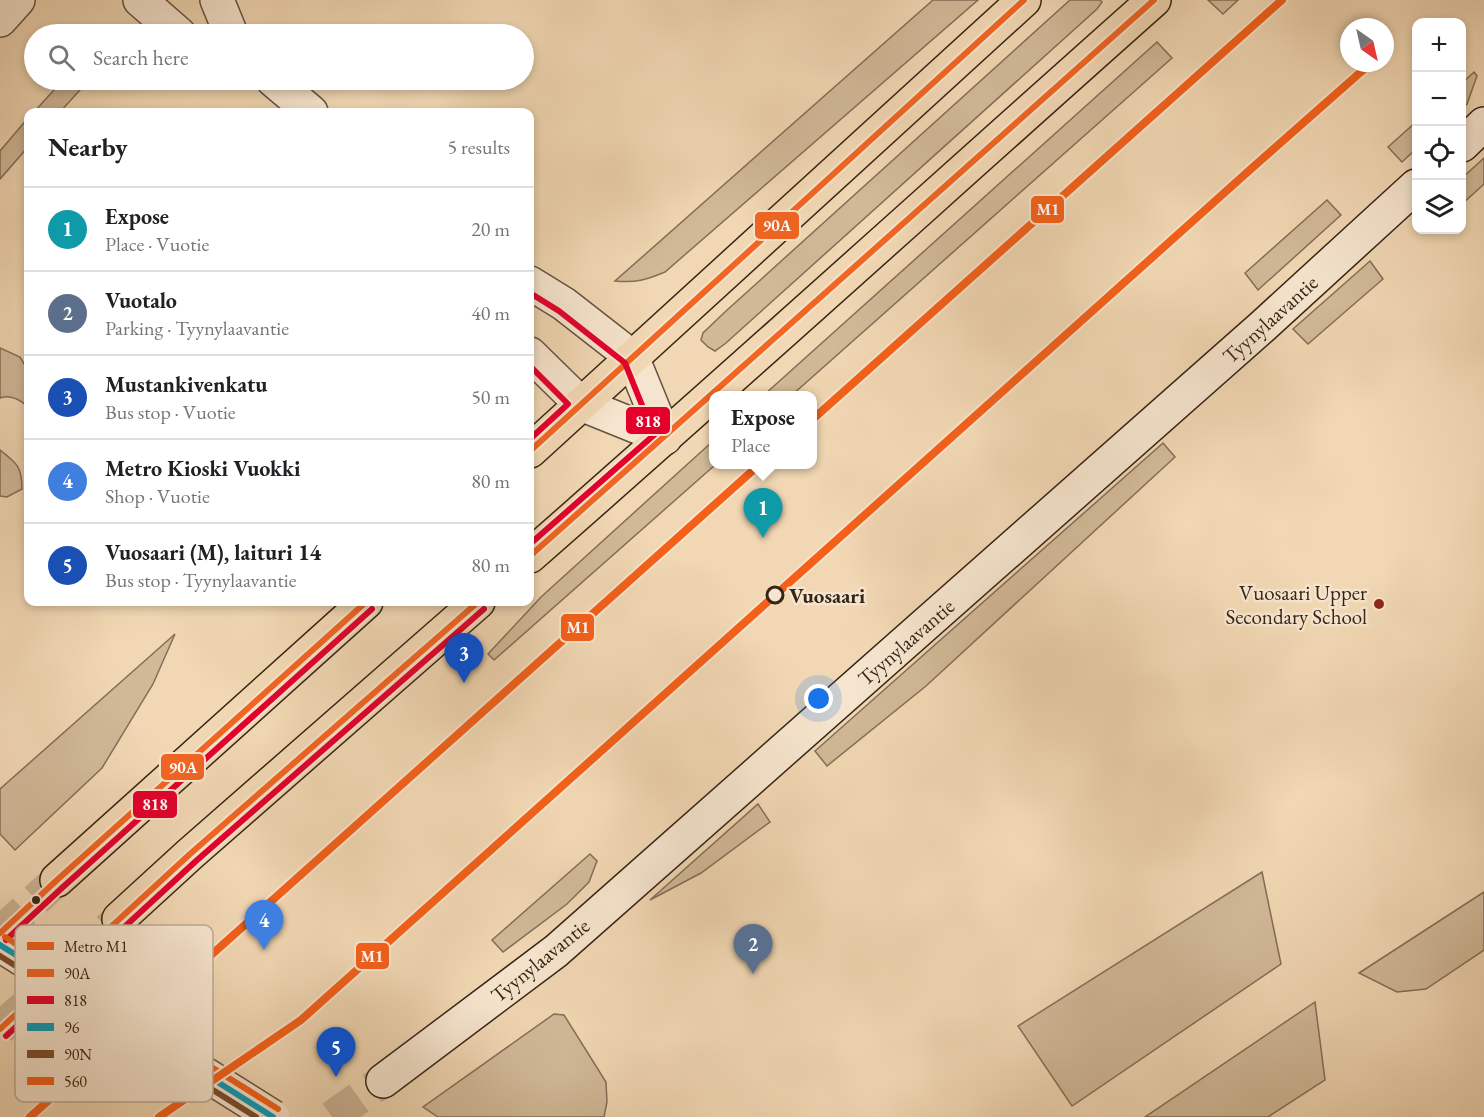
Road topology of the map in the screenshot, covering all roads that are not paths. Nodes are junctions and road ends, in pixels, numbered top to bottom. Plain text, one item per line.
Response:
1 (18, 0) edge
2 (140, 0) edge
3 (217, 0) edge
4 (1024, 0) edge
5 (1154, 0) edge
6 (0, 20) edge
7 (168, 24) edge
8 (227, 24) edge
9 (285, 90) edge
10 (306, 108) edge
11 (1484, 124) edge
12 (1466, 140) edge
13 (1412, 190) edge
14 (534, 285) edge
15 (632, 357) junction
16 (534, 358) edge
17 (717, 391) edge
18 (709, 398) edge
19 (581, 404) junction
20 (665, 438) junction
21 (534, 447) edge
22 (534, 553) edge
23 (362, 606) edge
24 (473, 606) edge
25 (57, 880) tunnel mouth
26 (119, 919) tunnel mouth
27 (0, 945) edge
28 (15, 954) edge
29 (213, 1079) edge
30 (382, 1081) tunnel mouth
31 (273, 1117) edge

1 - 6 street
2 - 7 street
3 - 8 street
4 - 15 main road
5 - 17 main road
9 - 10 street
11 - 12 street
13 - 30 street, Tyynylaavantie
14 - 15 street
15 - 19 main road
15 - 20 street
16 - 19 street
18 - 20 main road
19 - 20 street
19 - 21 main road
20 - 22 main road
23 - 25 main road
24 - 26 main road
27 - 28 street, bridge
29 - 31 street, bridge

